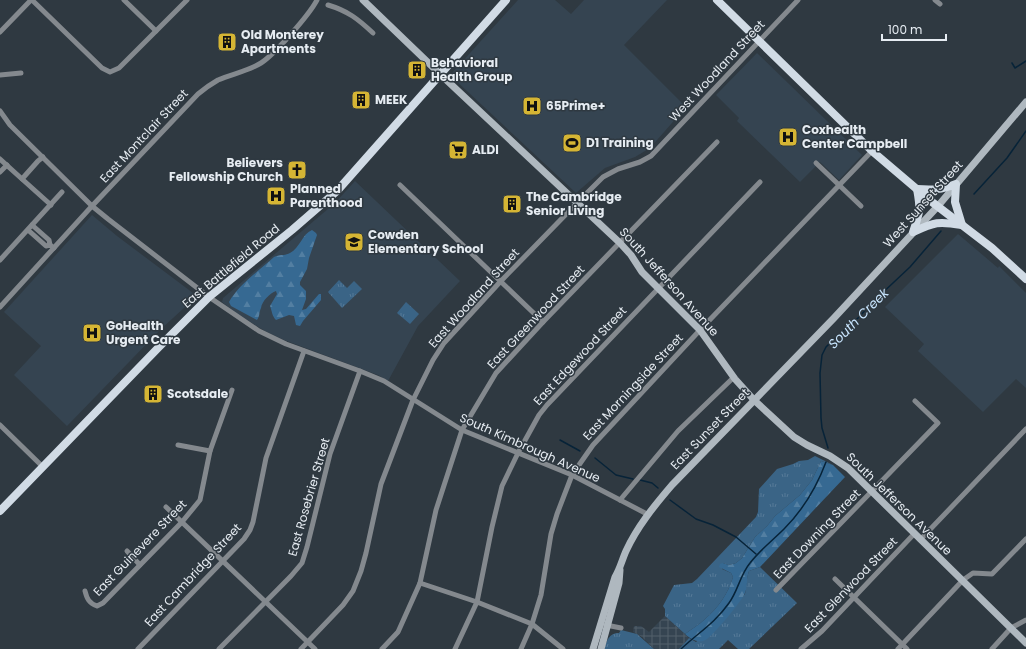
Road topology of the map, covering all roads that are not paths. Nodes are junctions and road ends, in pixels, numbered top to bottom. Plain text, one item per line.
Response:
1 (32, 0) edge
2 (124, 0) edge
3 (187, 0) edge
4 (316, 0) edge
5 (364, 0) edge
6 (506, 0) edge
7 (717, 0) edge
8 (798, 0) edge
9 (935, 0) edge
10 (940, 4) dead end
11 (328, 5) dead end
12 (156, 31) junction
13 (0, 32) edge
14 (373, 33) dead end
15 (759, 41) junction
16 (21, 73) dead end
17 (440, 74) junction
18 (0, 75) edge
19 (1026, 104) edge
20 (0, 111) edge
21 (717, 142) dead end
22 (872, 151) junction
23 (651, 156) joint
24 (0, 158) edge
25 (42, 158) junction
26 (816, 163) dead end
27 (7, 165) junction
28 (0, 172) edge
29 (22, 179) junction
30 (760, 182) dead end
31 (400, 184) dead end
32 (956, 184) junction
33 (839, 185) junction
34 (917, 189) junction
35 (62, 192) dead end
36 (577, 202) junction
37 (51, 205) junction
38 (92, 206) junction
39 (861, 206) dead end
40 (938, 206) junction
41 (32, 225) junction
42 (962, 225) junction
43 (28, 230) junction
44 (913, 232) junction
45 (620, 243) junction
46 (52, 247) junction
47 (0, 260) edge
48 (1026, 279) edge
49 (500, 282) junction
50 (658, 288) junction
51 (209, 297) junction
52 (0, 307) edge
53 (834, 318) joint
54 (543, 322) junction
55 (700, 330) junction
56 (304, 351) junction
57 (360, 371) junction
58 (734, 377) junction
59 (232, 390) dead end
60 (413, 400) junction
61 (754, 400) junction
62 (915, 401) dead end
63 (0, 425) edge
64 (462, 430) junction
65 (1026, 430) edge
66 (178, 445) dead end
67 (210, 451) junction
68 (518, 454) junction
69 (43, 467) junction
70 (572, 475) junction
71 (872, 491) junction
72 (620, 500) junction
73 (166, 507) dead end
74 (0, 511) edge
75 (647, 514) junction
76 (182, 522) junction
77 (914, 534) junction
78 (1026, 539) edge
79 (920, 540) junction
80 (127, 551) dead end
81 (222, 560) junction
82 (140, 565) junction
83 (620, 568) junction
84 (835, 579) dead end
85 (962, 580) junction
86 (420, 583) junction
87 (776, 590) dead end
88 (85, 591) dead end
89 (854, 597) junction
90 (265, 602) junction
91 (477, 602) junction
92 (1026, 620) edge
93 (532, 624) junction
94 (600, 624) junction
95 (608, 626) junction
96 (620, 628) dead end
97 (1012, 628) junction
98 (307, 642) junction
99 (1026, 643) edge
100 (902, 644) junction
101 (138, 649) edge
102 (219, 649) edge
103 (301, 649) edge
104 (315, 649) edge
105 (382, 649) edge
106 (455, 649) edge
107 (521, 649) edge
108 (563, 649) edge
109 (593, 649) edge
110 (601, 649) edge
111 (801, 649) edge
112 (898, 649) edge
113 (907, 649) edge
114 (992, 649) edge

1 - 12 street
1 - 13 street
2 - 12 street
3 - 12 street
4 - 38 street, East Montclair Street
5 - 17 street, South Jefferson Avenue
6 - 17 main road, East Battlefield Road
7 - 15 main road
8 - 15 street, West Woodland Street
9 - 10 street
11 - 14 street
15 - 22 main road
15 - 23 street, West Woodland Street
16 - 18 street
17 - 36 street, South Jefferson Avenue
17 - 51 main road, East Battlefield Road
19 - 32 street, West Sunset Street
20 - 25 street, South Kimbrough Avenue
21 - 45 street, East Greenwood Street
22 - 33 street, East Morningside Street
22 - 34 main road
23 - 36 street, East Woodland Street
24 - 27 street
25 - 29 street
25 - 38 street, South Kimbrough Avenue
26 - 33 street
27 - 28 street
27 - 29 street
29 - 37 street
30 - 50 street, East Edgewood Street
31 - 49 street
32 - 34 main road
32 - 40 street, West Sunset Street
32 - 42 main road
33 - 39 street
33 - 55 street, East Morningside Street
34 - 40 main road
34 - 44 main road
35 - 37 street
36 - 45 street, South Jefferson Avenue
36 - 49 street, East Woodland Street
37 - 41 street
38 - 46 street, East Montclair Street
38 - 51 street, South Kimbrough Avenue
40 - 42 main road
40 - 44 street, West Sunset Street
41 - 43 street
41 - 46 street
42 - 44 main road
42 - 48 main road
43 - 46 street
43 - 47 street
44 - 53 street, West Sunset Street
45 - 50 street, South Jefferson Avenue
45 - 54 street, East Greenwood Street
46 - 52 street, East Montclair Street
49 - 54 street
49 - 60 street, East Woodland Street
50 - 55 street, South Jefferson Avenue
50 - 68 street, East Edgewood Street
51 - 56 street, South Kimbrough Avenue
51 - 69 main road, East Battlefield Road
53 - 61 street, East Sunset Street
54 - 64 street, East Greenwood Street
55 - 58 street, South Jefferson Avenue
55 - 70 street, East Morningside Street
56 - 57 street, South Kimbrough Avenue
56 - 81 street, East Cambridge Street
57 - 60 street, South Kimbrough Avenue
57 - 90 street, East Rosebrier Street
58 - 61 street, South Jefferson Avenue
58 - 72 street
59 - 67 street, East Guinevere Street
60 - 64 street, South Kimbrough Avenue
60 - 98 street, East Woodland Street
61 - 71 street, South Jefferson Avenue
61 - 75 street, East Sunset Street
62 - 71 street, East Downing Street
63 - 69 street
64 - 68 street, South Kimbrough Avenue
64 - 86 street, East Greenwood Street
65 - 79 street
66 - 67 street
67 - 76 street, East Guinevere Street
68 - 70 street, South Kimbrough Avenue
68 - 91 street, East Edgewood Street
69 - 74 main road, East Battlefield Road
70 - 72 street, South Kimbrough Avenue
70 - 93 street, East Morningside Street
71 - 77 street, South Jefferson Avenue
71 - 87 street, East Downing Street
72 - 75 street, South Kimbrough Avenue
73 - 76 street
75 - 83 street, East Sunset Street
76 - 81 street
76 - 82 street, East Guinevere Street
77 - 79 street, South Jefferson Avenue
77 - 89 street, East Glenwood Street
78 - 85 street
79 - 85 street, South Jefferson Avenue
80 - 82 street
81 - 90 street
81 - 101 street, East Cambridge Street
82 - 88 street, East Guinevere Street
83 - 94 street, East Sunset Street
83 - 95 street, East Sunset Street
84 - 89 street
85 - 97 street, South Jefferson Avenue
85 - 100 street
86 - 91 street
86 - 105 street, East Greenwood Street
89 - 100 street
89 - 111 street, East Glenwood Street
90 - 98 street
90 - 102 street, East Rosebrier Street
91 - 93 street
91 - 106 street, East Edgewood Street
92 - 97 street
93 - 107 street, East Morningside Street
93 - 108 street
94 - 95 street
94 - 109 street, East Sunset Street
95 - 96 street
95 - 110 street, East Sunset Street
97 - 99 street, South Jefferson Avenue
97 - 114 street
98 - 103 street, East Woodland Street
98 - 104 street
100 - 112 street
100 - 113 street

